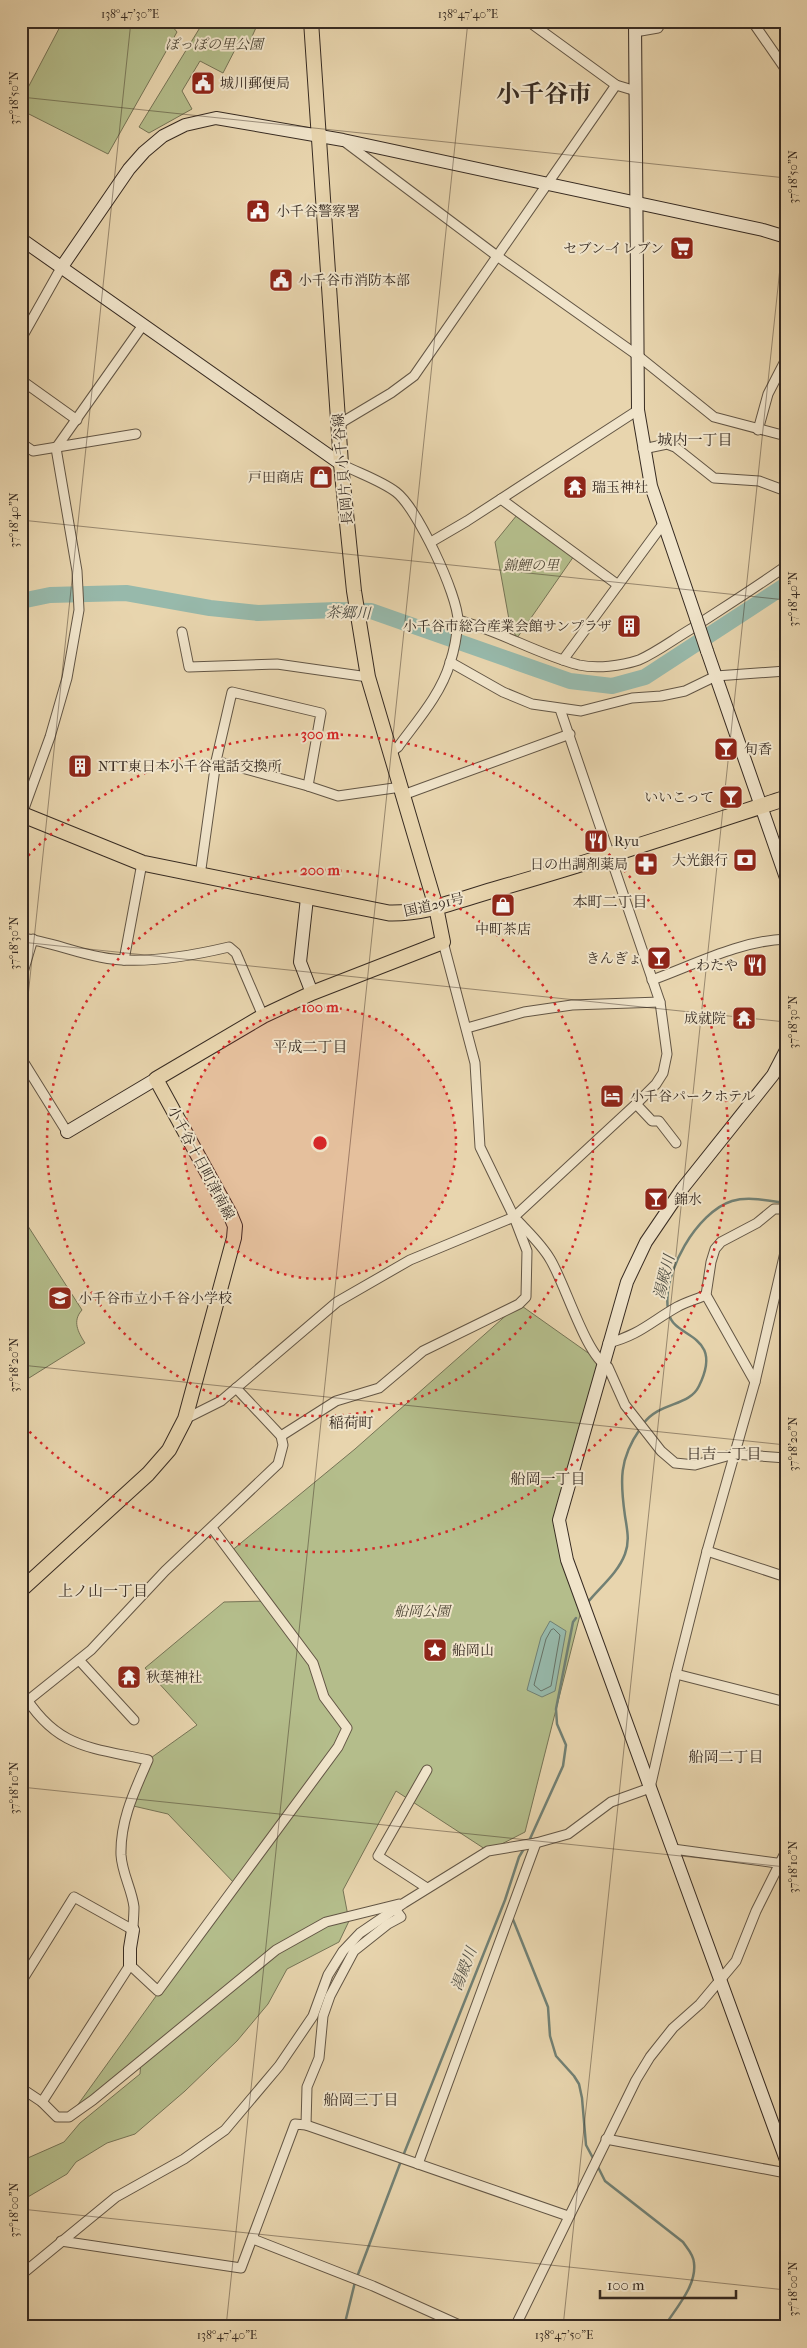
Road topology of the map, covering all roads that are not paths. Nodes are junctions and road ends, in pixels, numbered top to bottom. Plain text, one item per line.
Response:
1 (311, 21) edge
2 (528, 21) edge
3 (662, 21) edge
4 (752, 21) edge
5 (635, 27) edge
6 (786, 70) edge
7 (616, 85) junction
8 (636, 91) junction
9 (320, 137) junction
10 (343, 140) junction
11 (545, 185) junction
12 (638, 204) junction
13 (786, 237) edge
14 (21, 240) edge
15 (497, 256) junction
16 (61, 268) junction
17 (143, 325) junction
18 (21, 339) edge
19 (637, 355) junction
20 (786, 359) edge
21 (21, 380) edge
22 (638, 410) junction
23 (77, 420) junction
24 (339, 424) junction
25 (758, 430) junction
26 (136, 434) dead end
27 (786, 436) edge
28 (21, 443) edge
29 (56, 448) junction
30 (643, 449) junction
31 (341, 464) junction
32 (786, 491) edge
33 (501, 499) junction
34 (663, 524) junction
35 (431, 542) junction
36 (786, 566) edge
37 (618, 585) junction
38 (457, 622) junction
39 (182, 632) dead end
40 (563, 660) junction
41 (450, 662) junction
42 (786, 671) edge
43 (716, 676) junction
44 (368, 677) junction
45 (560, 709) junction
46 (570, 734) junction
47 (390, 752) junction
48 (216, 761) junction
49 (308, 786) junction
50 (402, 791) junction
51 (786, 798) edge
52 (760, 806) junction
53 (22, 814) edge
54 (610, 856) junction
55 (142, 863) junction
56 (200, 876) junction
57 (786, 878) edge
58 (307, 898) junction
59 (436, 907) junction
60 (21, 938) edge
61 (786, 938) edge
62 (33, 939) junction
63 (443, 942) junction
64 (124, 960) junction
65 (21, 979) edge
66 (652, 980) junction
67 (312, 994) junction
68 (660, 1002) junction
69 (263, 1016) junction
70 (467, 1028) junction
71 (786, 1050) edge
72 (21, 1058) edge
73 (156, 1080) junction
74 (636, 1104) junction
75 (67, 1132) joint
76 (676, 1143) dead end
77 (786, 1209) edge
78 (514, 1217) junction
79 (786, 1248) edge
80 (706, 1295) junction
81 (608, 1343) junction
82 (602, 1364) junction
83 (755, 1382) junction
84 (236, 1388) junction
85 (185, 1419) junction
86 (281, 1436) junction
87 (734, 1454) junction
88 (786, 1458) edge
89 (212, 1528) junction
90 (708, 1551) junction
91 (786, 1577) edge
92 (21, 1590) edge
93 (79, 1660) junction
94 (676, 1674) junction
95 (21, 1690) edge
96 (786, 1702) edge
97 (24, 1704) edge
98 (134, 1720) dead end
99 (427, 1770) dead end
100 (650, 1788) junction
101 (534, 1843) junction
102 (673, 1849) junction
103 (786, 1851) edge
104 (783, 1864) edge
105 (427, 1888) junction
106 (404, 1902) junction
107 (395, 1909) junction
108 (133, 1930) junction
109 (130, 1965) junction
110 (721, 1981) junction
111 (21, 1982) edge
112 (21, 2088) edge
113 (42, 2102) junction
114 (306, 2125) junction
115 (606, 2139) junction
116 (786, 2160) edge
117 (418, 2164) junction
118 (786, 2173) edge
119 (568, 2216) junction
120 (253, 2239) junction
121 (61, 2241) junction
122 (21, 2275) edge
123 (464, 2327) edge
124 (515, 2327) edge

1 - 9 main road, 長岡片貝小千谷線
2 - 7 street
3 - 5 street
4 - 6 street
5 - 8 street
7 - 8 street
7 - 11 street
8 - 12 street
9 - 10 street
9 - 16 street
9 - 24 main road, 長岡片貝小千谷線
10 - 11 street
10 - 15 street
11 - 12 street
11 - 15 street
12 - 13 street
12 - 19 street
14 - 16 street
15 - 19 street
15 - 24 street
16 - 17 street
16 - 18 street
17 - 23 street
17 - 31 street
19 - 22 street
19 - 25 street
20 - 25 street
21 - 23 street
22 - 30 street
22 - 33 street
23 - 29 street
24 - 31 main road, 長岡片貝小千谷線
25 - 27 street
26 - 29 street
28 - 29 street
29 - 53 street
30 - 32 street
30 - 34 street
31 - 35 street
31 - 44 main road, 長岡片貝小千谷線
33 - 35 street
33 - 37 street
34 - 37 street
34 - 43 street, bridge
35 - 38 street
36 - 40 street
37 - 40 street
38 - 40 street
38 - 41 street
39 - 44 street
41 - 45 street
41 - 47 street
42 - 43 street
43 - 45 street
43 - 52 street
44 - 47 main road, 長岡片貝小千谷線
45 - 46 street
46 - 50 street
46 - 54 street
47 - 50 main road, 長岡片貝小千谷線
48 - 49 street
48 - 49 street
48 - 56 street
49 - 50 street
50 - 59 main road, 長岡片貝小千谷線
51 - 52 highway, 国道291号
52 - 54 highway, 国道291号
52 - 57 street
53 - 55 highway, 国道291号
54 - 59 highway, 国道291号
54 - 66 street
55 - 56 highway, 国道291号
55 - 64 street
56 - 58 highway, 国道291号
58 - 59 highway, 国道291号
58 - 67 street
59 - 63 main road
60 - 62 street
61 - 66 street
62 - 64 street
62 - 65 street
63 - 67 main road
63 - 70 street
64 - 69 street
66 - 68 street
67 - 69 main road
68 - 70 street
68 - 74 street
69 - 73 main road
70 - 78 street
71 - 81 street
72 - 75 street
73 - 75 street
73 - 85 main road, 小千谷十日町津南線
74 - 76 street
74 - 78 street
77 - 80 street
78 - 82 street
78 - 84 street
78 - 86 street
79 - 83 street
80 - 81 street
80 - 83 street
81 - 82 street
82 - 87 street
82 - 100 street
83 - 87 street
84 - 85 street
84 - 86 street
85 - 92 main road, 小千谷十日町津南線
86 - 89 street
87 - 88 street
87 - 90 street
89 - 93 street
89 - 109 street
90 - 91 street
90 - 94 street
93 - 97 street
93 - 98 street
94 - 96 street
94 - 100 street
95 - 97 street
97 - 108 street
99 - 105 street
100 - 101 street
100 - 102 street
101 - 105 street
101 - 117 street
102 - 104 street
102 - 110 street
103 - 104 street
104 - 110 street
105 - 106 street
106 - 107 street
106 - 113 street
107 - 114 street
107 - 121 street
108 - 109 street
108 - 111 street
109 - 113 street
110 - 115 street
110 - 116 street
112 - 113 street
114 - 117 street
114 - 120 street
115 - 118 street
115 - 119 street
117 - 119 street
119 - 124 street
120 - 121 street
120 - 123 street
121 - 122 street

